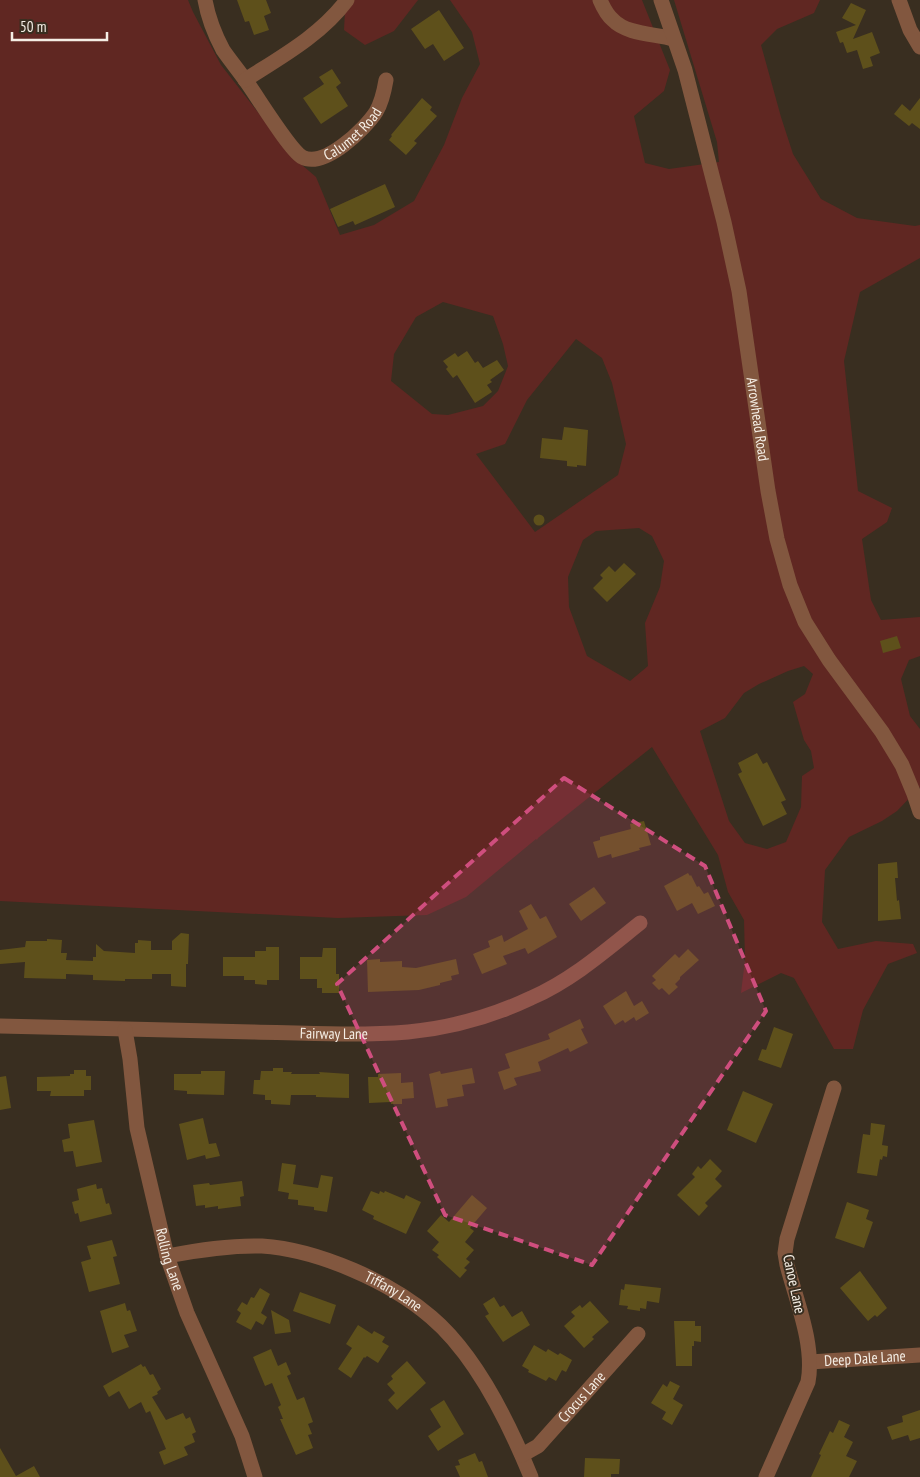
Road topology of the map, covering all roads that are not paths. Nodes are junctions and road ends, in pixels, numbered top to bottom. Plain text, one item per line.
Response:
1 (205, 0) edge
2 (347, 0) edge
3 (600, 0) edge
4 (661, 0) edge
5 (900, 0) edge
6 (674, 39) junction
7 (920, 47) edge
8 (245, 80) junction
9 (386, 80) dead end
10 (920, 812) edge
11 (640, 923) dead end
12 (0, 1026) edge
13 (125, 1030) junction
14 (834, 1088) dead end
15 (167, 1256) junction
16 (638, 1334) dead end
17 (920, 1355) edge
18 (810, 1362) junction
19 (522, 1455) junction
20 (255, 1477) edge
21 (531, 1477) edge
22 (766, 1477) edge

1 - 8 street, Calumet Road
2 - 8 street
3 - 6 street
4 - 6 street, Arrowhead Road
5 - 7 street
6 - 10 street, Arrowhead Road
8 - 9 street, Calumet Road
11 - 13 street, Fairway Lane
12 - 13 street, Fairway Lane
13 - 15 street, Rolling Lane
14 - 18 street, Canoe Lane
15 - 19 street, Tiffany Lane
15 - 20 street, Rolling Lane
16 - 19 street, Crocus Lane
17 - 18 street, Deep Dale Lane
18 - 22 street, Canoe Lane
19 - 21 street, Tiffany Lane

